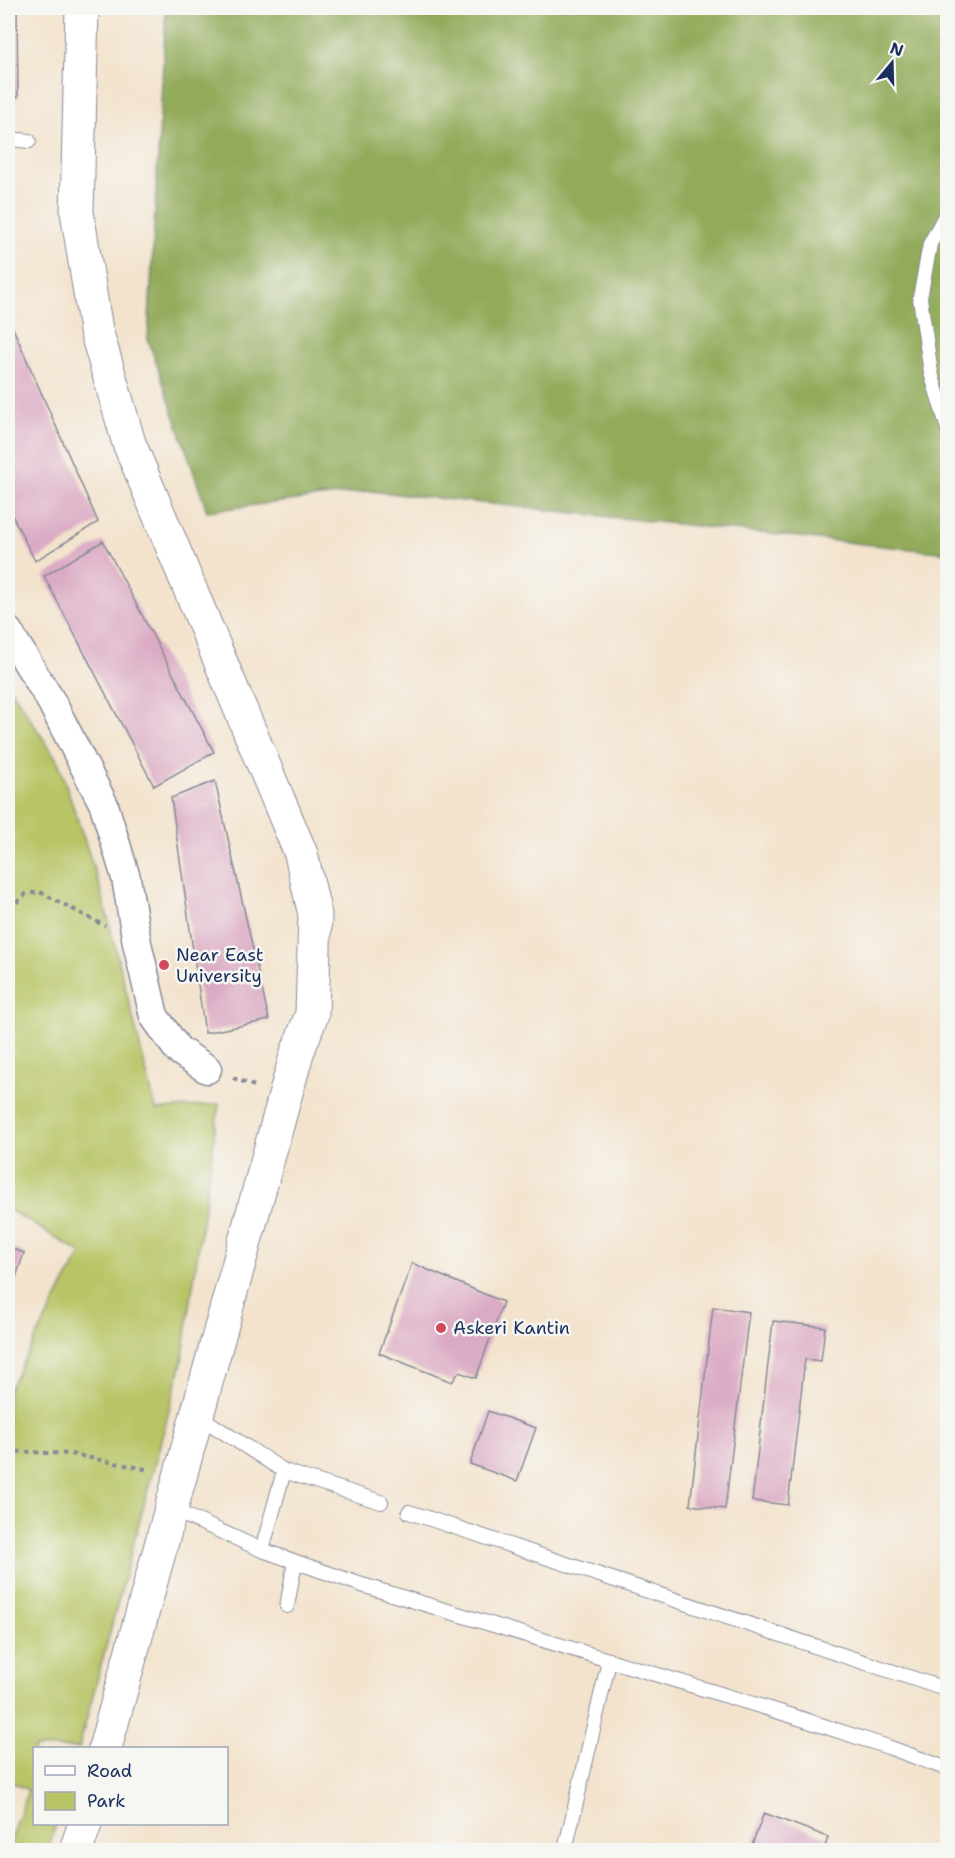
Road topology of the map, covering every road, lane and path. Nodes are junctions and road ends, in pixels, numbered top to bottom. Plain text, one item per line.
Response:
1 (82, 8) edge
2 (8, 139) edge
3 (29, 141) dead end
4 (948, 210) edge
5 (948, 429) edge
6 (8, 631) edge
7 (8, 918) edge
8 (137, 943) junction
9 (207, 1069) joint
10 (286, 1098) junction
11 (197, 1415) junction
12 (8, 1451) edge
13 (284, 1471) junction
14 (180, 1476) junction
15 (381, 1502) dead end
16 (171, 1509) junction
17 (409, 1512) dead end
18 (262, 1550) junction
19 (295, 1562) junction
20 (287, 1606) dead end
21 (609, 1661) junction
22 (948, 1690) edge
23 (106, 1747) edge
24 (948, 1769) edge
25 (86, 1825) edge
26 (86, 1825) edge
27 (76, 1851) edge
28 (86, 1851) edge
29 (565, 1851) edge

1 - 10 main road
2 - 3 lane
4 - 5 lane
6 - 8 street
7 - 8 path
8 - 9 street
9 - 10 path
10 - 11 main road
11 - 13 lane
11 - 14 main road
12 - 14 path
13 - 15 lane
13 - 18 lane
14 - 16 main road
16 - 18 lane
16 - 23 main road
17 - 22 lane
18 - 19 lane
19 - 20 lane
19 - 21 lane
21 - 24 lane
21 - 29 lane
25 - 27 main road
26 - 28 main road

